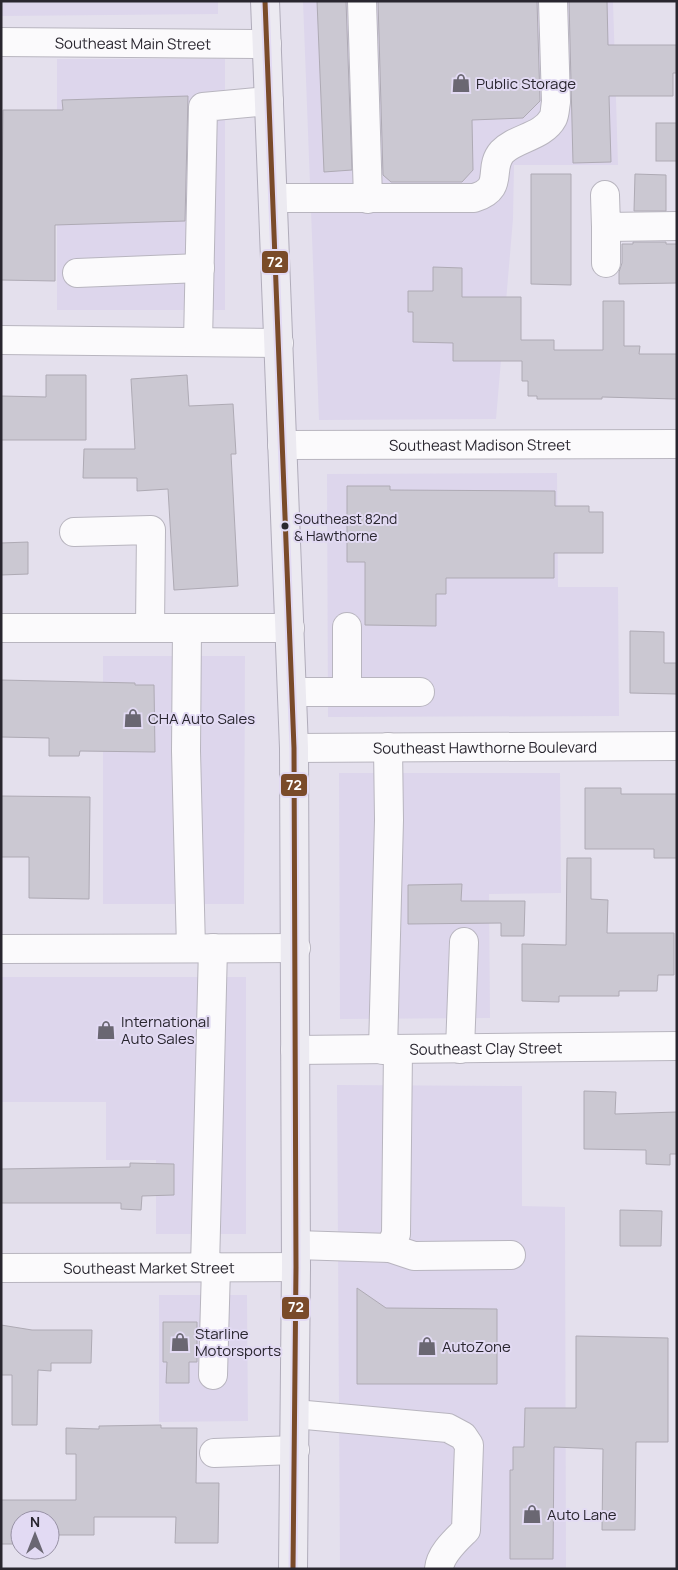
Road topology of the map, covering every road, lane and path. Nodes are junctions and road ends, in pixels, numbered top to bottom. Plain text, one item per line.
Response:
1 (265, 1) edge
2 (362, 1) edge
3 (553, 1) edge
4 (1, 42) edge
5 (267, 44) junction
6 (269, 100) junction
7 (605, 195) dead end
8 (273, 198) junction
9 (368, 198) junction
10 (677, 226) edge
11 (606, 227) junction
12 (606, 263) dead end
13 (200, 268) junction
14 (77, 273) dead end
15 (1, 340) edge
16 (198, 342) junction
17 (279, 343) junction
18 (677, 444) edge
19 (282, 445) junction
20 (74, 532) dead end
21 (347, 627) dead end
22 (1, 628) edge
23 (150, 628) junction
24 (187, 628) junction
25 (290, 628) junction
26 (293, 692) junction
27 (347, 692) junction
28 (420, 692) dead end
29 (677, 746) edge
30 (294, 748) junction
31 (388, 748) junction
32 (464, 942) dead end
33 (1, 948) edge
34 (202, 948) junction
35 (296, 948) junction
36 (677, 1046) edge
37 (390, 1049) junction
38 (460, 1049) junction
39 (295, 1050) junction
40 (390, 1248) junction
41 (296, 1256) junction
42 (511, 1256) dead end
43 (211, 1267) junction
44 (1, 1268) edge
45 (213, 1375) dead end
46 (295, 1414) junction
47 (295, 1450) junction
48 (214, 1453) dead end
49 (293, 1569) edge
50 (439, 1569) edge

1 - 5 main road
2 - 9 street
3 - 9 street
4 - 5 street, Southeast Main Street
5 - 6 main road
6 - 8 main road
6 - 13 street
7 - 11 street
8 - 9 street
8 - 17 main road
10 - 11 street
11 - 12 street
13 - 14 street
13 - 16 street
15 - 16 street
16 - 17 street
17 - 19 main road
18 - 19 street, Southeast Madison Street
19 - 25 main road
20 - 23 street
21 - 27 street
22 - 23 street
23 - 24 street
24 - 25 street
24 - 34 street
25 - 26 main road
26 - 27 street
26 - 30 main road
27 - 28 street
29 - 31 street, Southeast Hawthorne Boulevard
30 - 31 street, Southeast Hawthorne Boulevard
30 - 35 main road
31 - 37 street
32 - 38 street
33 - 34 street
34 - 35 street
34 - 43 street
35 - 39 main road
36 - 38 street, Southeast Clay Street
37 - 38 street, Southeast Clay Street
37 - 39 street, Southeast Clay Street
37 - 40 street
39 - 41 main road
40 - 41 street, Southeast Market Street
40 - 42 street, Southeast Market Street
41 - 43 street, Southeast Market Street
41 - 46 main road
43 - 44 street, Southeast Market Street
43 - 45 street
46 - 47 main road
46 - 50 street
47 - 48 street
47 - 49 main road

